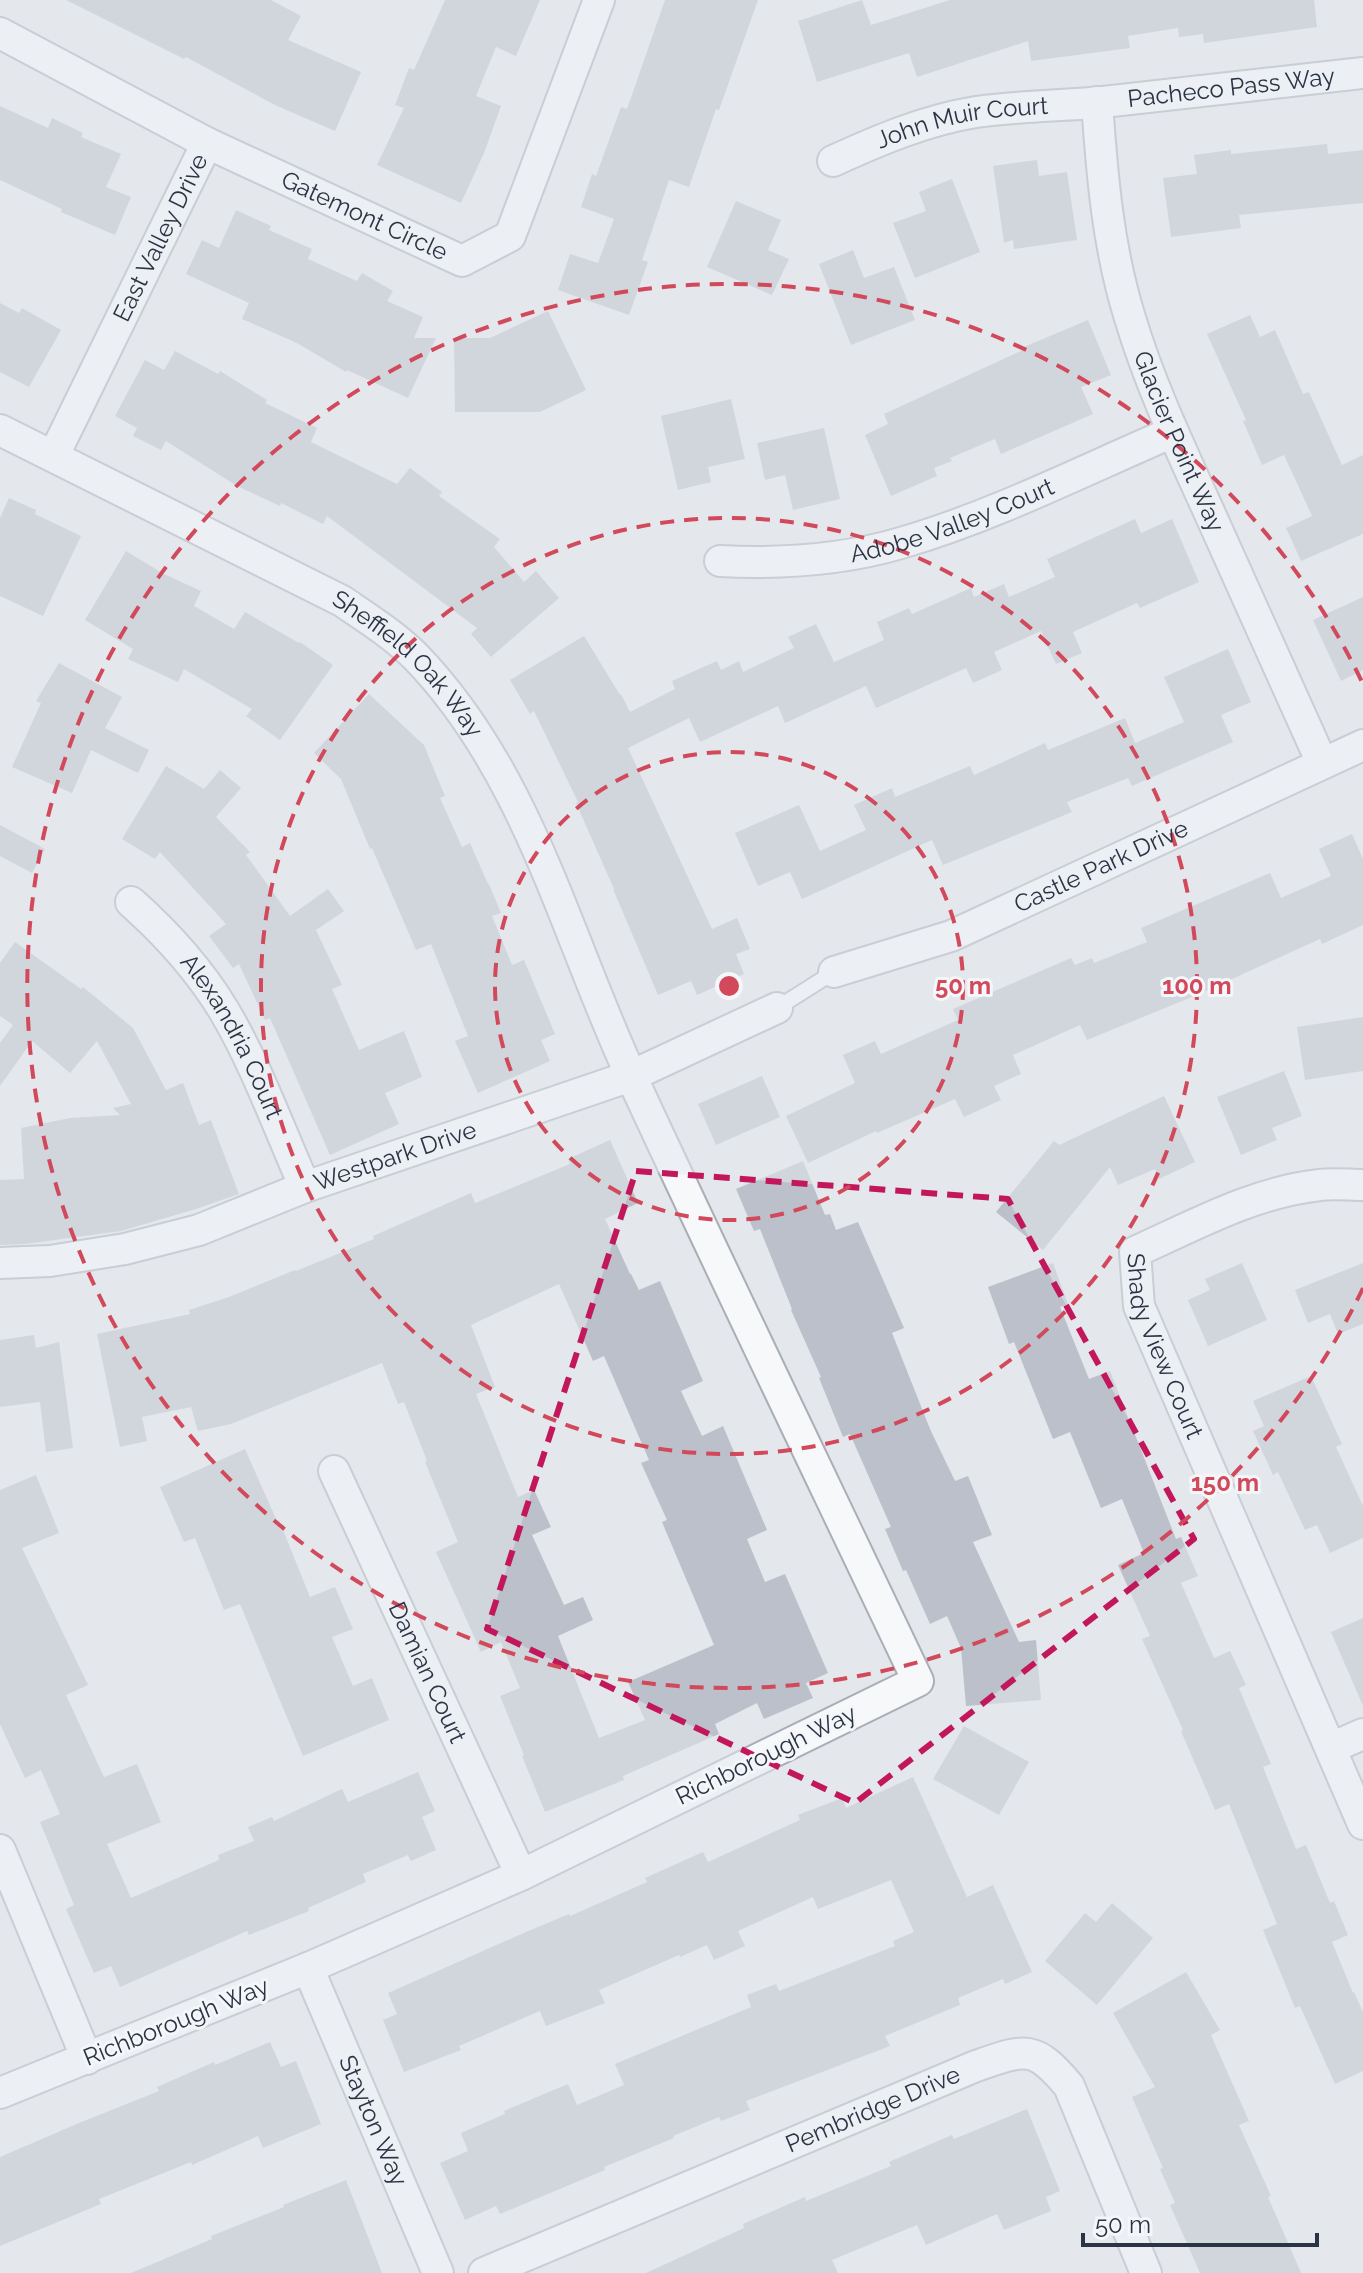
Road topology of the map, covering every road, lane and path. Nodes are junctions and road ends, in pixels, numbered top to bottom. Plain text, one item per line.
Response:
1 (599, 0) edge
2 (0, 33) edge
3 (1363, 73) edge
4 (1097, 102) junction
5 (207, 143) junction
6 (833, 161) dead end
7 (0, 430) edge
8 (1173, 432) junction
9 (54, 455) junction
10 (720, 561) dead end
11 (1363, 745) edge
12 (1322, 763) junction
13 (131, 902) dead end
14 (834, 972) joint
15 (777, 1008) joint
16 (631, 1076) junction
17 (1363, 1185) edge
18 (305, 1187) junction
19 (0, 1263) edge
20 (334, 1471) dead end
21 (1363, 1734) edge
22 (1331, 1748) junction
23 (1363, 1824) edge
24 (0, 1850) edge
25 (521, 1875) junction
26 (308, 1968) junction
27 (87, 2059) junction
28 (0, 2093) edge
29 (438, 2273) edge
30 (484, 2273) edge
31 (1146, 2273) edge

1 - 5 street, Gatemont Circle
2 - 5 street, East Valley Drive
3 - 4 street, Pacheco Pass Way
4 - 6 street, John Muir Court
4 - 8 street, Glacier Point Way
5 - 9 street, East Valley Drive
7 - 9 street, Sheffield Oak Way
8 - 10 street, Adobe Valley Court
8 - 12 street, Glacier Point Way
9 - 16 street, Sheffield Oak Way
11 - 12 street, Castle Park Drive
12 - 14 street, Castle Park Drive
13 - 18 street, Alexandria Court
14 - 15 lane
15 - 16 street, Westpark Drive
16 - 18 street, Westpark Drive
16 - 25 street, Richborough Way
17 - 22 street, Shady View Court
18 - 19 street, Westpark Drive
20 - 25 street, Damian Court
21 - 22 street
22 - 23 street
24 - 27 street
25 - 26 street, Richborough Way
26 - 27 street, Richborough Way
26 - 29 street, Stayton Way
27 - 28 street, Richborough Way
30 - 31 street, Pembridge Drive

